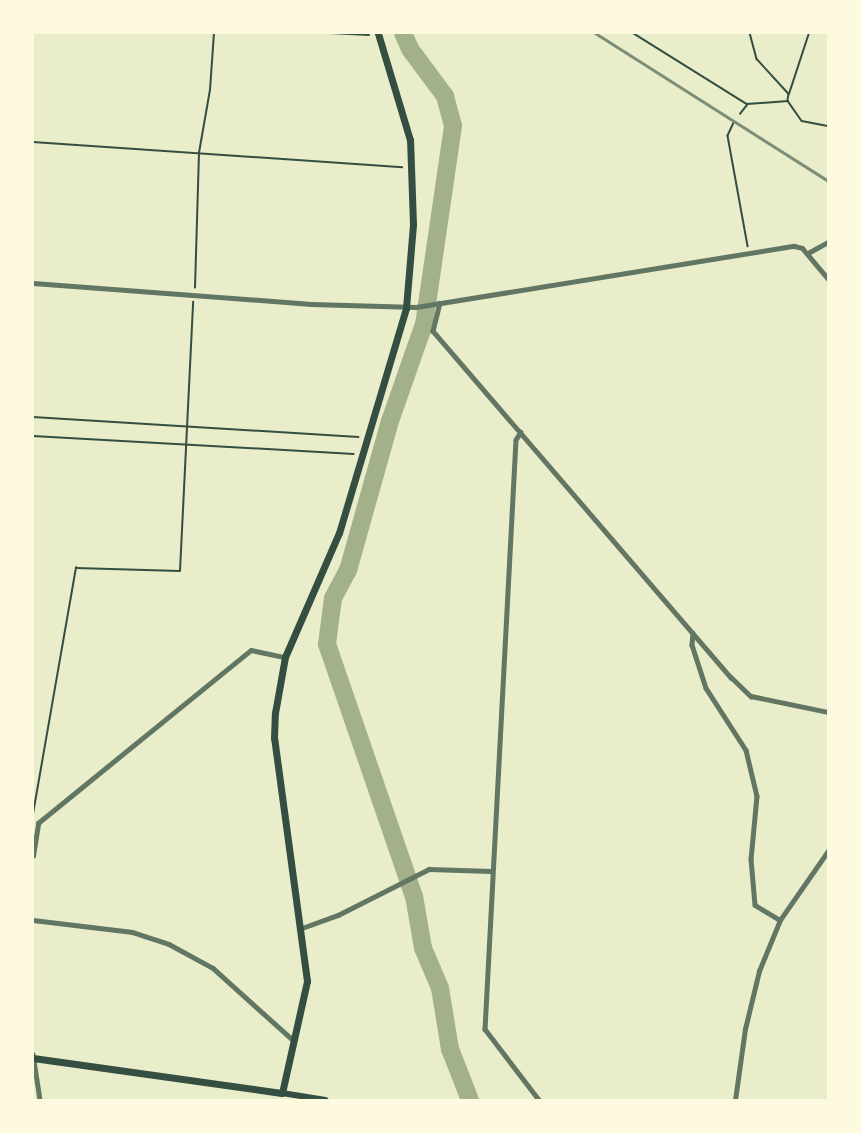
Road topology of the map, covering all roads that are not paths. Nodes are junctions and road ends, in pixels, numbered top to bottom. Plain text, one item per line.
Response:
1 (378, 34) edge
2 (828, 242) edge
3 (808, 254) junction
4 (828, 279) edge
5 (33, 283) edge
6 (438, 303) junction
7 (406, 308) junction
8 (521, 432) junction
9 (693, 633) junction
10 (285, 657) junction
11 (828, 712) edge
12 (828, 851) edge
13 (33, 856) edge
14 (491, 871) junction
15 (33, 920) edge
16 (780, 920) junction
17 (302, 928) junction
18 (294, 1041) junction
19 (33, 1056) edge
20 (282, 1096) edge
21 (40, 1100) edge
22 (325, 1100) edge
23 (539, 1100) edge
24 (735, 1100) edge

1 - 7 main road
2 - 3 street
3 - 4 street
3 - 6 street
5 - 7 street
6 - 7 street
6 - 8 street
7 - 10 main road
8 - 9 street
8 - 14 street
9 - 11 street
9 - 16 street
10 - 13 street
10 - 17 main road
12 - 16 street
14 - 17 street
14 - 23 street
15 - 18 street
16 - 24 street
17 - 18 main road
18 - 20 main road
19 - 20 main road
19 - 21 street
20 - 22 main road

